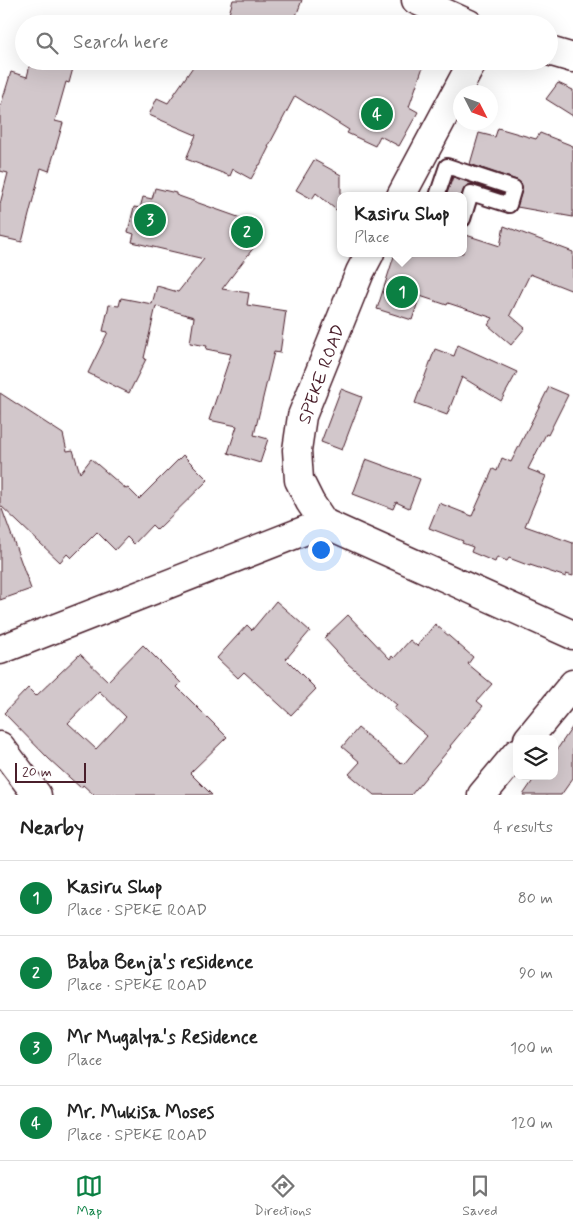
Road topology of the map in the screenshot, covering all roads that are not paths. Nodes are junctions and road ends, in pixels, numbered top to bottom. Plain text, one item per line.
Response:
1 (416, 0) edge
2 (449, 15) edge
3 (558, 53) edge
4 (573, 58) edge
5 (468, 70) edge
6 (402, 192) edge
7 (438, 192) edge
8 (467, 206) edge
9 (368, 257) edge
10 (324, 523) junction
11 (573, 635) edge
12 (0, 650) edge
13 (573, 684) edge
14 (531, 735) edge
15 (0, 746) edge
16 (513, 758) edge
17 (37, 795) edge
18 (482, 795) edge

1 - 2 street
3 - 4 street
5 - 6 street
7 - 8 lane
9 - 10 street, SPEKE ROAD
10 - 11 street
10 - 12 street
13 - 14 street
15 - 17 street
16 - 18 street

